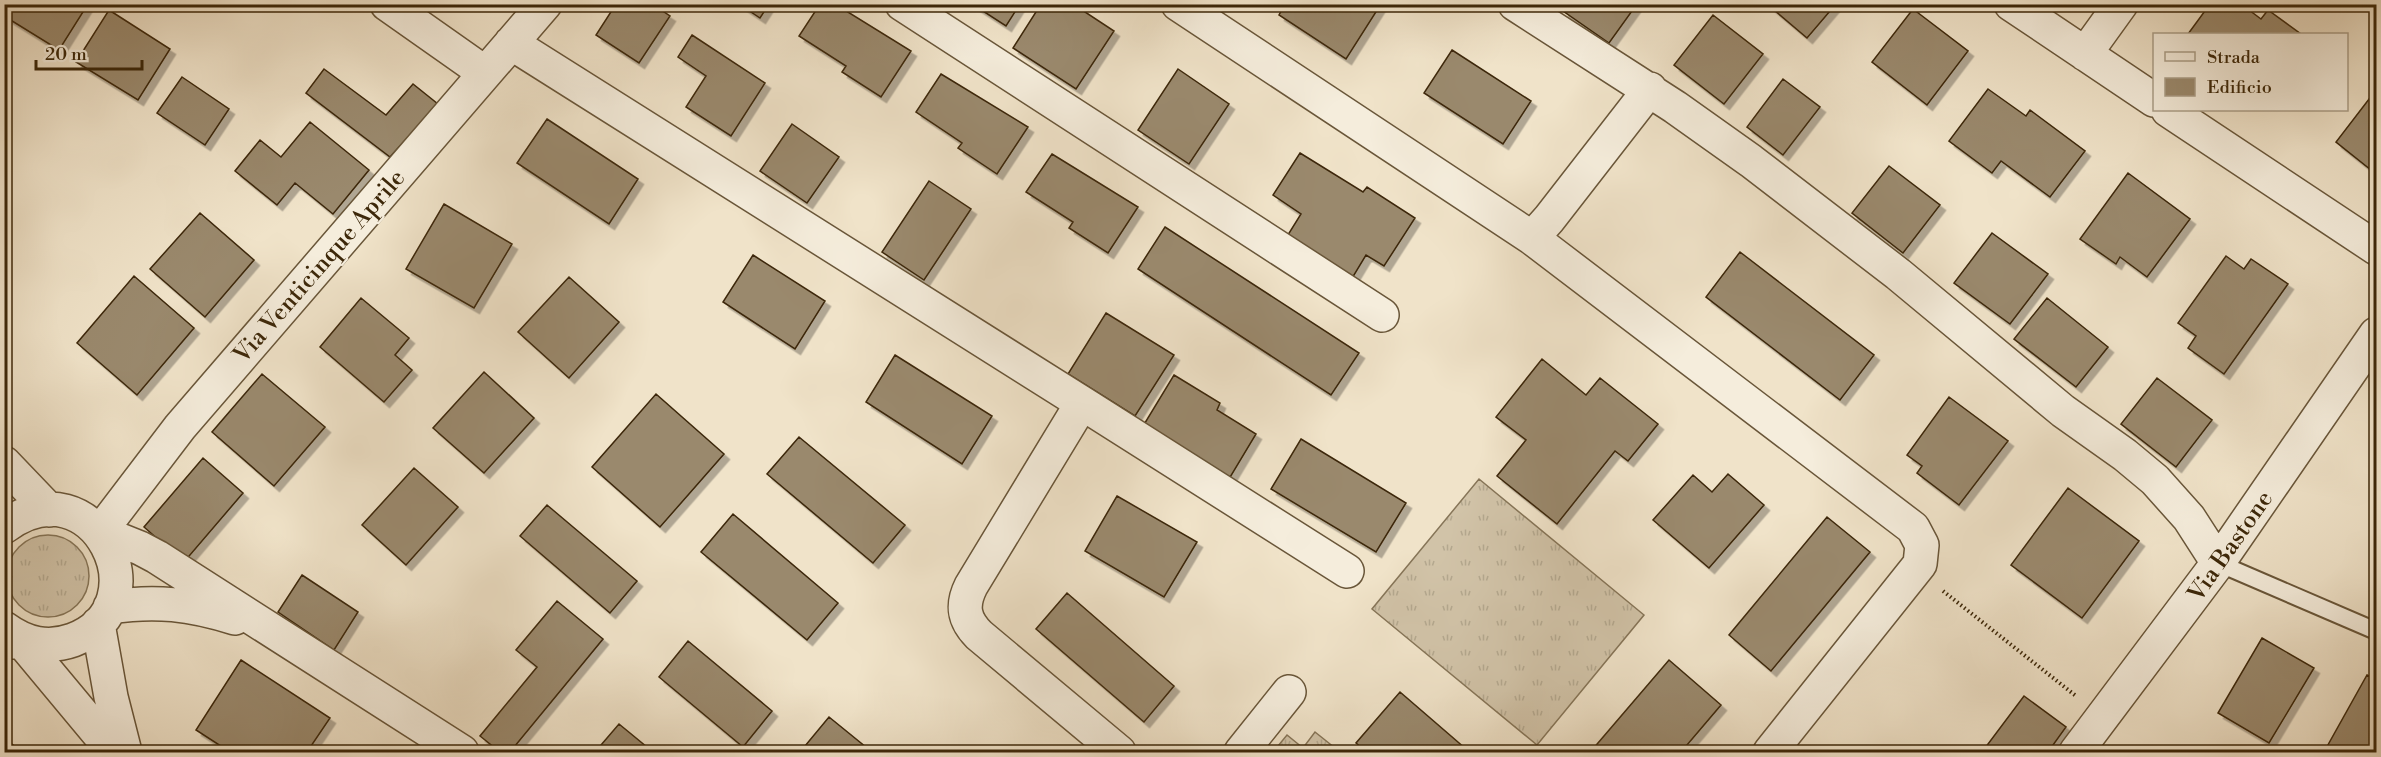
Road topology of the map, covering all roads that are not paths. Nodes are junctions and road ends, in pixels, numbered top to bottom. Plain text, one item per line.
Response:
1 (387, 4) edge
2 (545, 4) edge
3 (902, 4) edge
4 (1178, 4) edge
5 (1515, 4) edge
6 (2011, 4) edge
7 (2121, 4) edge
8 (511, 43) junction
9 (2085, 54) junction
10 (486, 73) junction
11 (1650, 89) junction
12 (2153, 99) edge
13 (2170, 111) edge
14 (1532, 238) junction
15 (2376, 248) edge
16 (1382, 315) dead end
17 (2376, 334) edge
18 (1082, 403) junction
19 (4, 463) edge
20 (48, 510) junction
21 (4, 527) edge
22 (99, 532) junction
23 (2218, 563) junction
24 (1347, 572) dead end
25 (104, 616) junction
26 (264, 628) junction
27 (2376, 631) edge
28 (9, 638) edge
29 (1289, 692) dead end
30 (114, 753) edge
31 (125, 753) edge
32 (462, 753) edge
33 (1119, 753) edge
34 (1241, 753) edge
35 (1770, 753) edge
36 (2076, 753) edge

1 - 10 street
2 - 8 street, Via Venticinque Aprile
3 - 16 street
4 - 14 street
5 - 11 street
6 - 9 street
7 - 9 street
8 - 10 street, Via Venticinque Aprile
8 - 18 street
9 - 12 street
10 - 22 street, Via Venticinque Aprile
11 - 14 street
11 - 23 street
13 - 15 street
14 - 35 street
17 - 23 street, Via Bastone
18 - 24 street
18 - 33 street
19 - 20 street
20 - 21 street
20 - 22 street
22 - 25 street
22 - 26 street
23 - 27 lane
23 - 36 street, Via Bastone
25 - 26 street
25 - 28 street
25 - 31 street
26 - 32 street
28 - 30 street
29 - 34 street

